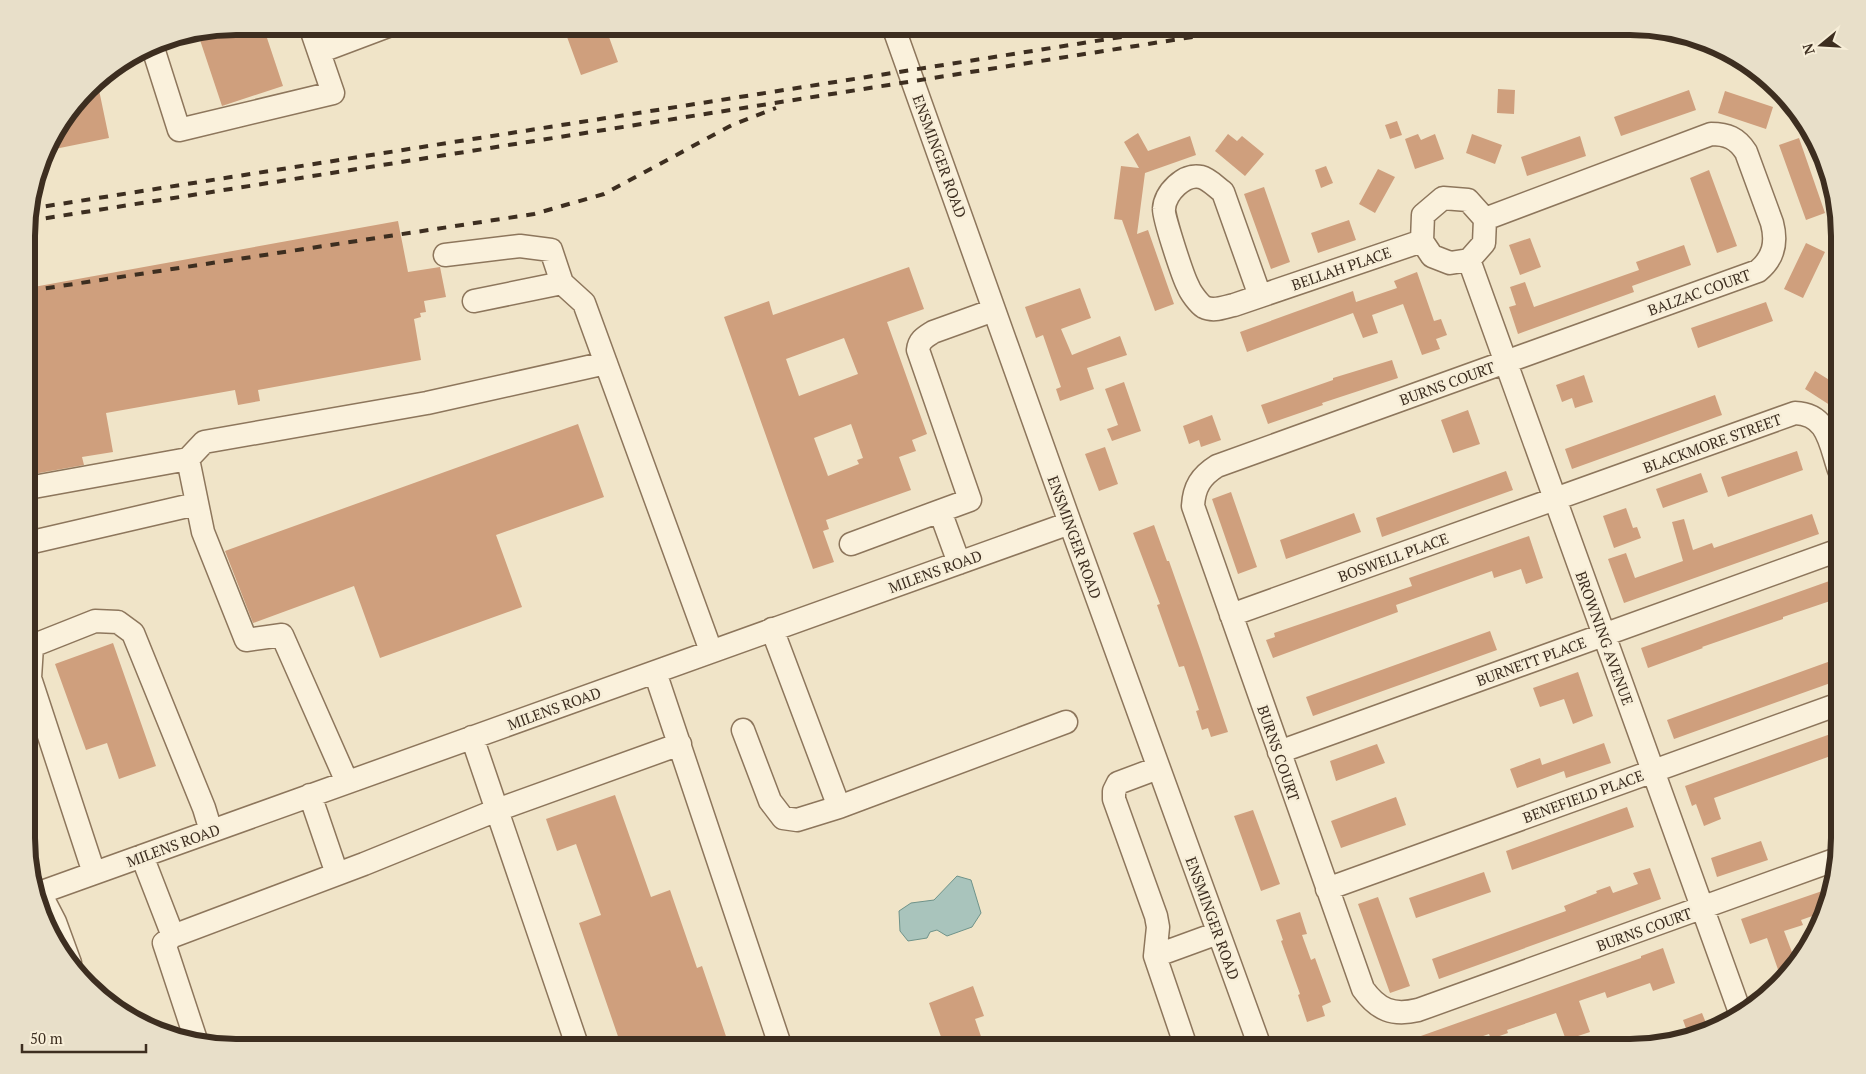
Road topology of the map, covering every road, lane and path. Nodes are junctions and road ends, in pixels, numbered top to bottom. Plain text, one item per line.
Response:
1 (313, 35) edge
2 (364, 35) edge
3 (896, 35) edge
4 (154, 52) edge
5 (319, 52) junction
6 (1485, 219) junction
7 (1422, 241) junction
8 (445, 255) dead end
9 (1469, 260) junction
10 (562, 284) junction
11 (1260, 296) junction
12 (474, 301) dead end
13 (994, 310) junction
14 (606, 362) junction
15 (1505, 362) junction
16 (1831, 448) edge
17 (188, 459) junction
18 (35, 487) edge
19 (1555, 499) junction
20 (196, 504) junction
21 (940, 511) junction
22 (1070, 523) junction
23 (35, 541) edge
24 (851, 544) dead end
25 (1831, 553) edge
26 (959, 563) junction
27 (1231, 615) junction
28 (772, 629) junction
29 (1604, 635) junction
30 (35, 645) edge
31 (711, 651) junction
32 (655, 672) junction
33 (35, 693) edge
34 (1831, 707) edge
35 (1066, 722) dead end
36 (743, 730) dead end
37 (472, 737) junction
38 (680, 744) junction
39 (1279, 752) junction
40 (1158, 768) junction
41 (1653, 771) junction
42 (347, 782) junction
43 (310, 795) junction
44 (839, 807) junction
45 (497, 810) junction
46 (210, 831) junction
47 (142, 856) junction
48 (1829, 862) edge
49 (94, 873) junction
50 (337, 874) junction
51 (1327, 888) junction
52 (43, 892) edge
53 (1702, 908) junction
54 (48, 910) edge
55 (59, 933) edge
56 (1218, 933) junction
57 (173, 936) junction
58 (1156, 956) junction
59 (1738, 1007) edge
60 (194, 1034) edge
61 (575, 1039) edge
62 (778, 1039) edge
63 (1183, 1039) edge
64 (1257, 1039) edge

1 - 5 street
2 - 5 street
3 - 13 street, ENSMINGER ROAD
4 - 5 street
6 - 7 street
6 - 9 street
6 - 15 street, BALZAC COURT
7 - 9 street
7 - 11 street, BELLAH PLACE
8 - 10 street
9 - 15 street, BROWNING AVENUE
10 - 12 street
10 - 14 street
11 - 11 street, BELLAH PLACE
13 - 21 street
13 - 22 street, ENSMINGER ROAD
14 - 17 street
14 - 31 street
15 - 19 street, BROWNING AVENUE
15 - 27 street, BURNS COURT
16 - 19 street, BLACKMORE STREET
17 - 18 street
17 - 20 street
19 - 27 street, BOSWELL PLACE
19 - 29 street, BROWNING AVENUE
20 - 23 street
20 - 42 street
21 - 24 street
21 - 26 street
22 - 26 street, MILENS ROAD
22 - 40 street, ENSMINGER ROAD
25 - 29 street, BURNETT PLACE
26 - 28 street, MILENS ROAD
27 - 39 street, BURNS COURT
28 - 31 street, MILENS ROAD
28 - 44 street
29 - 39 street, BURNETT PLACE
29 - 41 street, BROWNING AVENUE
30 - 46 street
31 - 32 street, MILENS ROAD
32 - 37 street, MILENS ROAD
32 - 38 street
33 - 49 street
34 - 41 street, BENEFIELD PLACE
35 - 44 street
36 - 44 street
37 - 42 street, MILENS ROAD
37 - 45 street
38 - 45 street
38 - 62 street
39 - 51 street, BURNS COURT
40 - 56 street, ENSMINGER ROAD
40 - 58 street
41 - 51 street, BENEFIELD PLACE
41 - 53 street, BROWNING AVENUE
42 - 43 street, MILENS ROAD
43 - 46 street, MILENS ROAD
43 - 50 street
45 - 50 street
45 - 61 street
46 - 47 street, MILENS ROAD
47 - 49 street, MILENS ROAD
47 - 57 street
48 - 53 street
49 - 52 street, MILENS ROAD
50 - 57 street
51 - 53 street, BURNS COURT
53 - 59 street, BROWNING AVENUE
54 - 55 street
56 - 58 street
56 - 64 street, ENSMINGER ROAD
57 - 60 street
58 - 63 street

